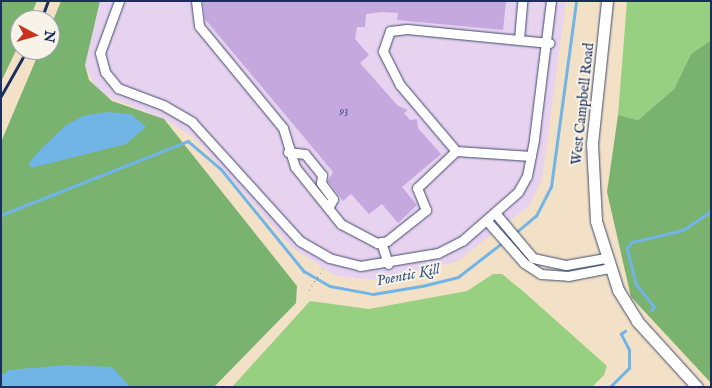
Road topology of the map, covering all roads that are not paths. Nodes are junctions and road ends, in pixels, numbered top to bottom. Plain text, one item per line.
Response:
1 (119, 1) edge
2 (196, 1) edge
3 (522, 1) edge
4 (551, 1) edge
5 (607, 1) edge
6 (519, 39) junction
7 (548, 43) junction
8 (456, 151) junction
9 (288, 152) junction
10 (531, 156) junction
11 (328, 208) junction
12 (496, 214) junction
13 (487, 221) junction
14 (381, 242) junction
15 (608, 263) junction
16 (388, 264) junction
17 (697, 387) edge

1 - 16 lane
2 - 9 lane
3 - 6 lane
4 - 7 lane
5 - 15 main road, West Campbell Road
6 - 7 lane
6 - 8 lane
7 - 10 lane
8 - 10 lane
8 - 14 lane
9 - 11 lane
9 - 11 lane
10 - 12 lane
11 - 14 lane
12 - 13 lane
12 - 15 lane
13 - 15 lane
13 - 16 lane
14 - 16 lane
15 - 17 main road, West Campbell Road

